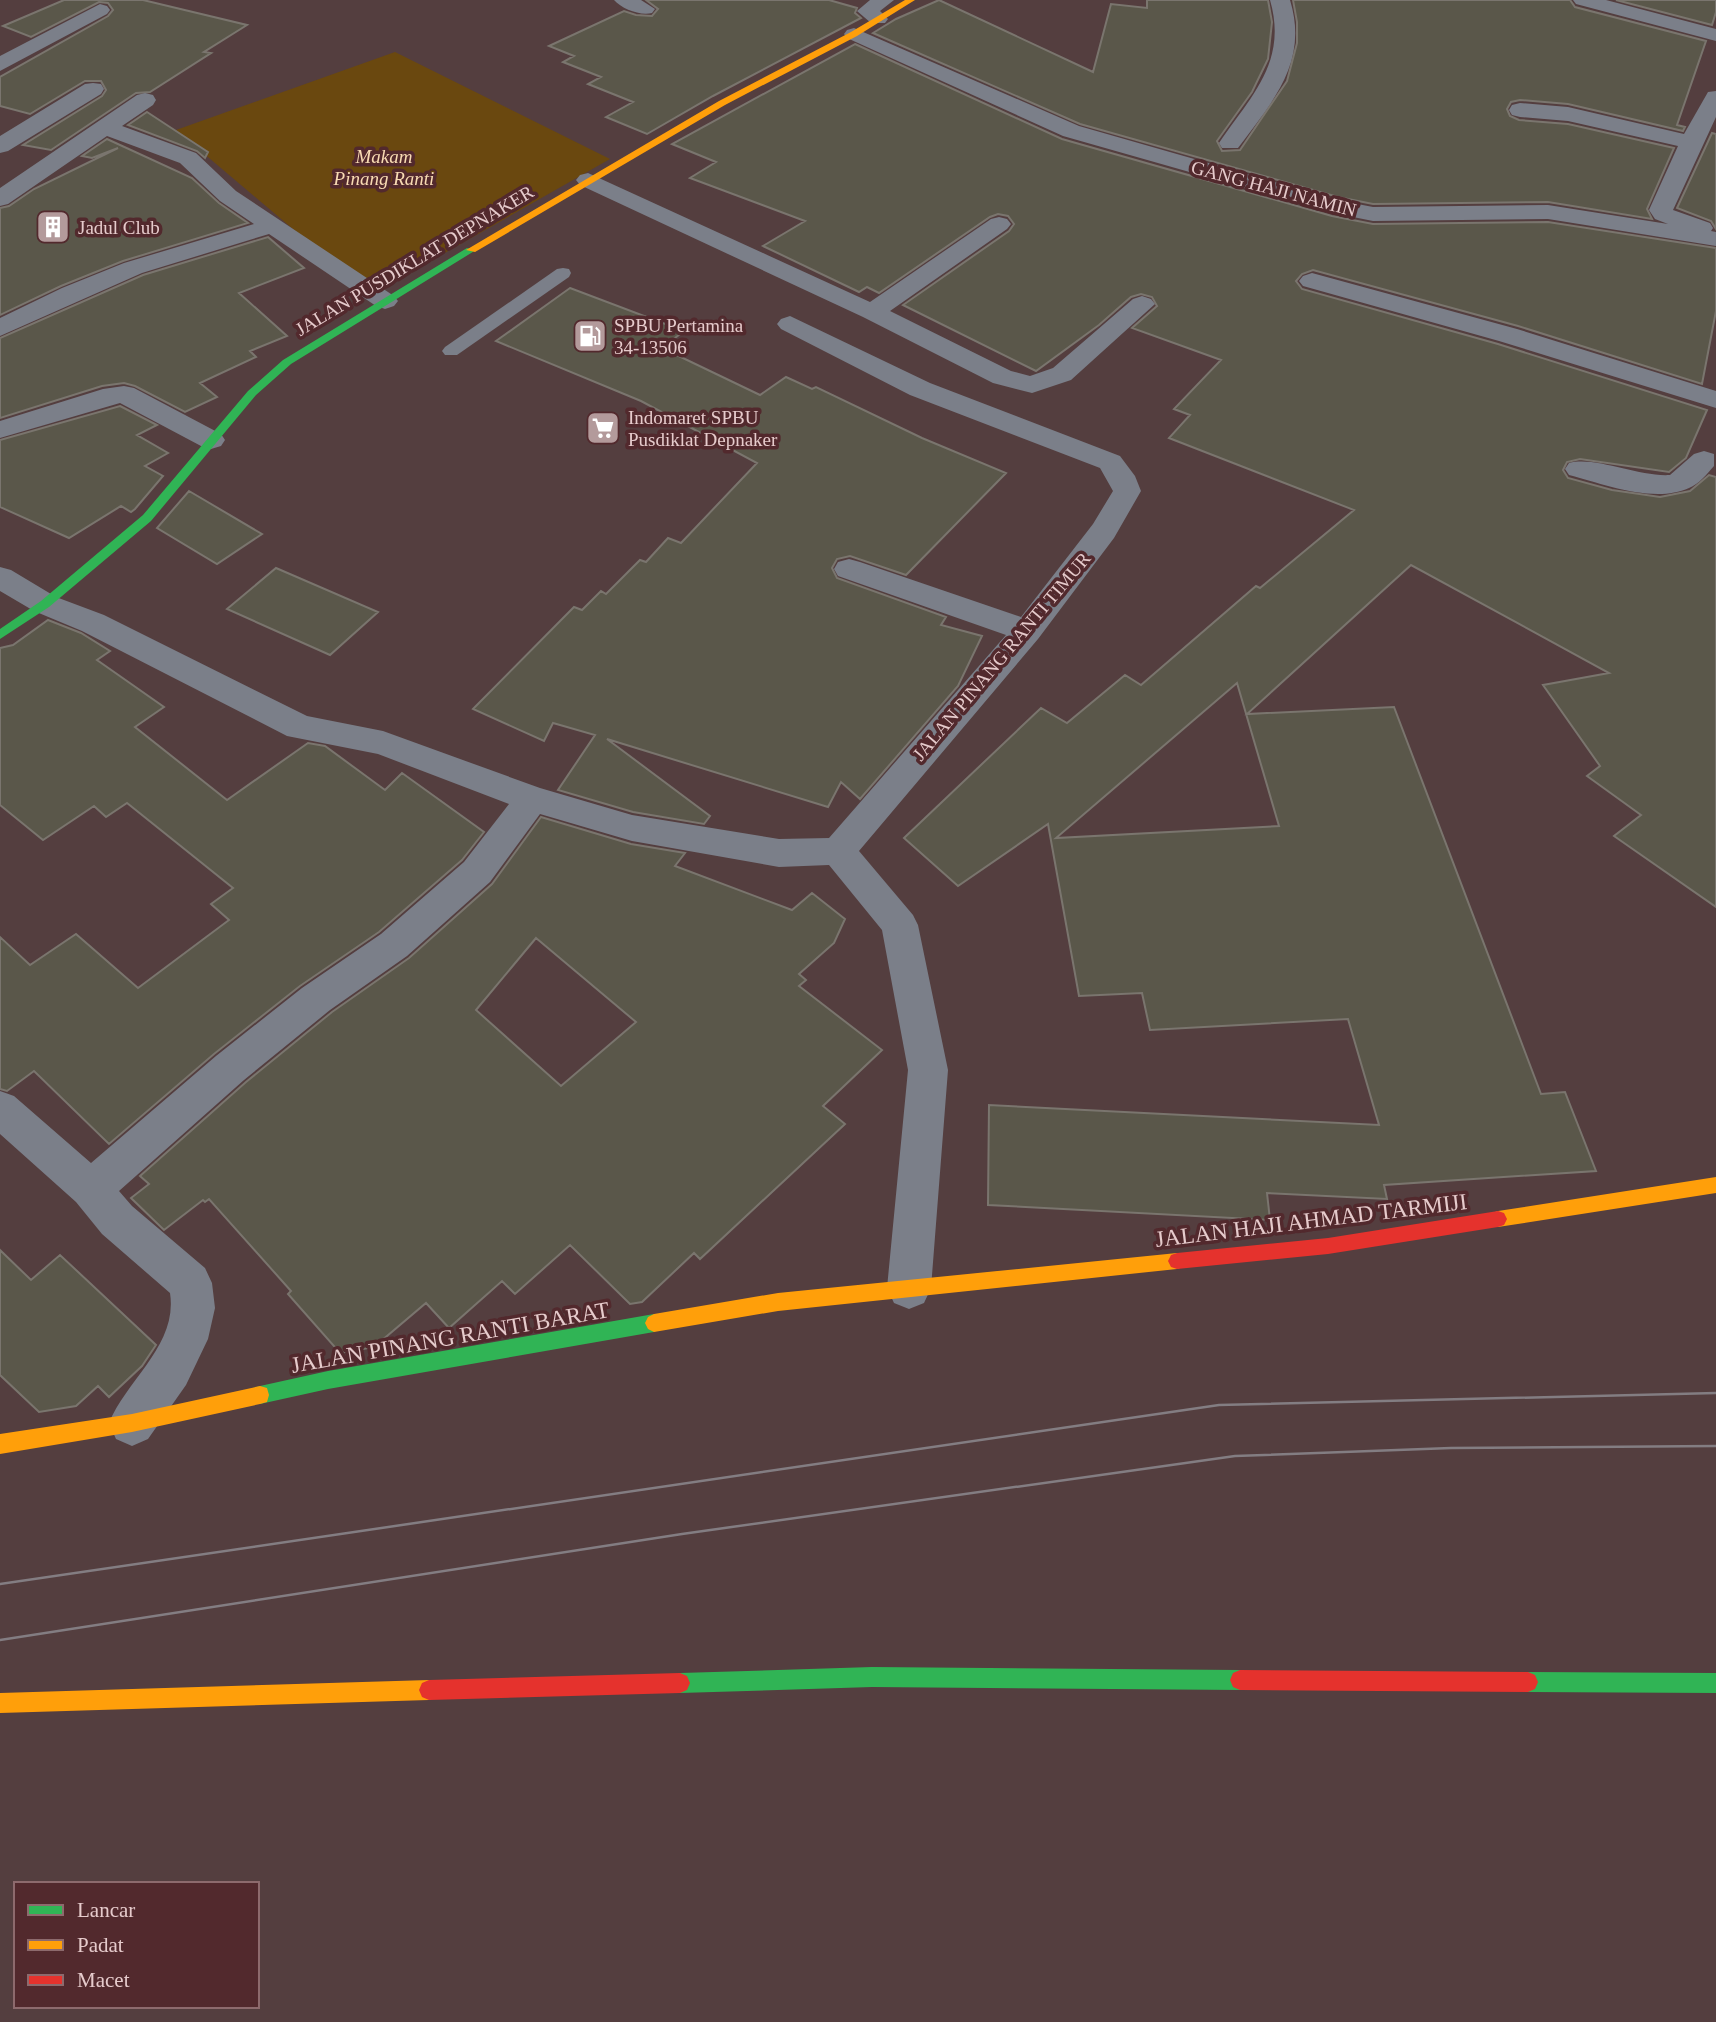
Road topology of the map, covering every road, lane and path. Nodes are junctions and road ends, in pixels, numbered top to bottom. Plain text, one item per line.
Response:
1 (624, 0) edge
2 (911, 0) edge
3 (1280, 0) edge
4 (1583, 0) edge
5 (1672, 0) edge
6 (645, 9) dead end
7 (881, 9) edge
8 (100, 10) dead end
9 (1657, 17) junction
10 (855, 34) junction
11 (1716, 35) edge
12 (0, 65) edge
13 (93, 89) dead end
14 (1716, 97) edge
15 (145, 100) dead end
16 (1520, 110) dead end
17 (105, 127) junction
18 (1692, 142) junction
19 (1230, 144) dead end
20 (0, 146) edge
21 (590, 179) junction
22 (2, 195) edge
23 (275, 225) junction
24 (999, 225) dead end
25 (1716, 233) edge
26 (1716, 239) edge
27 (563, 273) dead end
28 (1312, 281) dead end
29 (385, 301) junction
30 (1142, 304) dead end
31 (872, 312) junction
32 (790, 324) dead end
33 (0, 328) edge
34 (451, 351) dead end
35 (0, 430) edge
36 (1710, 432) edge
37 (211, 440) junction
38 (1579, 469) dead end
39 (849, 569) dead end
40 (0, 577) edge
41 (45, 604) junction
42 (1027, 631) junction
43 (0, 635) edge
44 (532, 799) junction
45 (838, 851) junction
46 (0, 1109) edge
47 (1716, 1185) edge
48 (90, 1189) junction
49 (909, 1288) junction
50 (132, 1423) junction
51 (0, 1444) edge
52 (1716, 1683) edge
53 (0, 1703) edge

1 - 6 street
2 - 7 main road, JALAN PUSDIKLAT DEPNAKER
3 - 19 street
4 - 9 street
5 - 9 street
7 - 10 main road, JALAN PUSDIKLAT DEPNAKER
8 - 12 street
9 - 11 street
10 - 21 main road, JALAN PUSDIKLAT DEPNAKER
10 - 26 street, GANG HAJI NAMIN
13 - 20 street
14 - 18 street
15 - 17 street
16 - 18 street
17 - 22 street
17 - 23 street
18 - 25 street
21 - 29 main road, JALAN PUSDIKLAT DEPNAKER
21 - 31 street
23 - 29 street
23 - 33 street
24 - 31 street
27 - 34 lane
28 - 36 street
29 - 37 main road, JALAN PUSDIKLAT DEPNAKER
30 - 31 street
32 - 42 street, JALAN PINANG RANTI TIMUR
35 - 37 street
36 - 38 street
37 - 41 main road, JALAN PUSDIKLAT DEPNAKER
39 - 42 street
40 - 41 street
41 - 43 main road, JALAN PUSDIKLAT DEPNAKER
41 - 44 street
42 - 45 street, JALAN PINANG RANTI TIMUR
44 - 45 street
44 - 48 street
45 - 49 street
46 - 48 street
47 - 49 main road, JALAN HAJI AHMAD TARMIJI
48 - 50 street
49 - 50 main road, JALAN PINANG RANTI BARAT
50 - 51 main road, JALAN PINANG RANTI BARAT
52 - 53 main road

